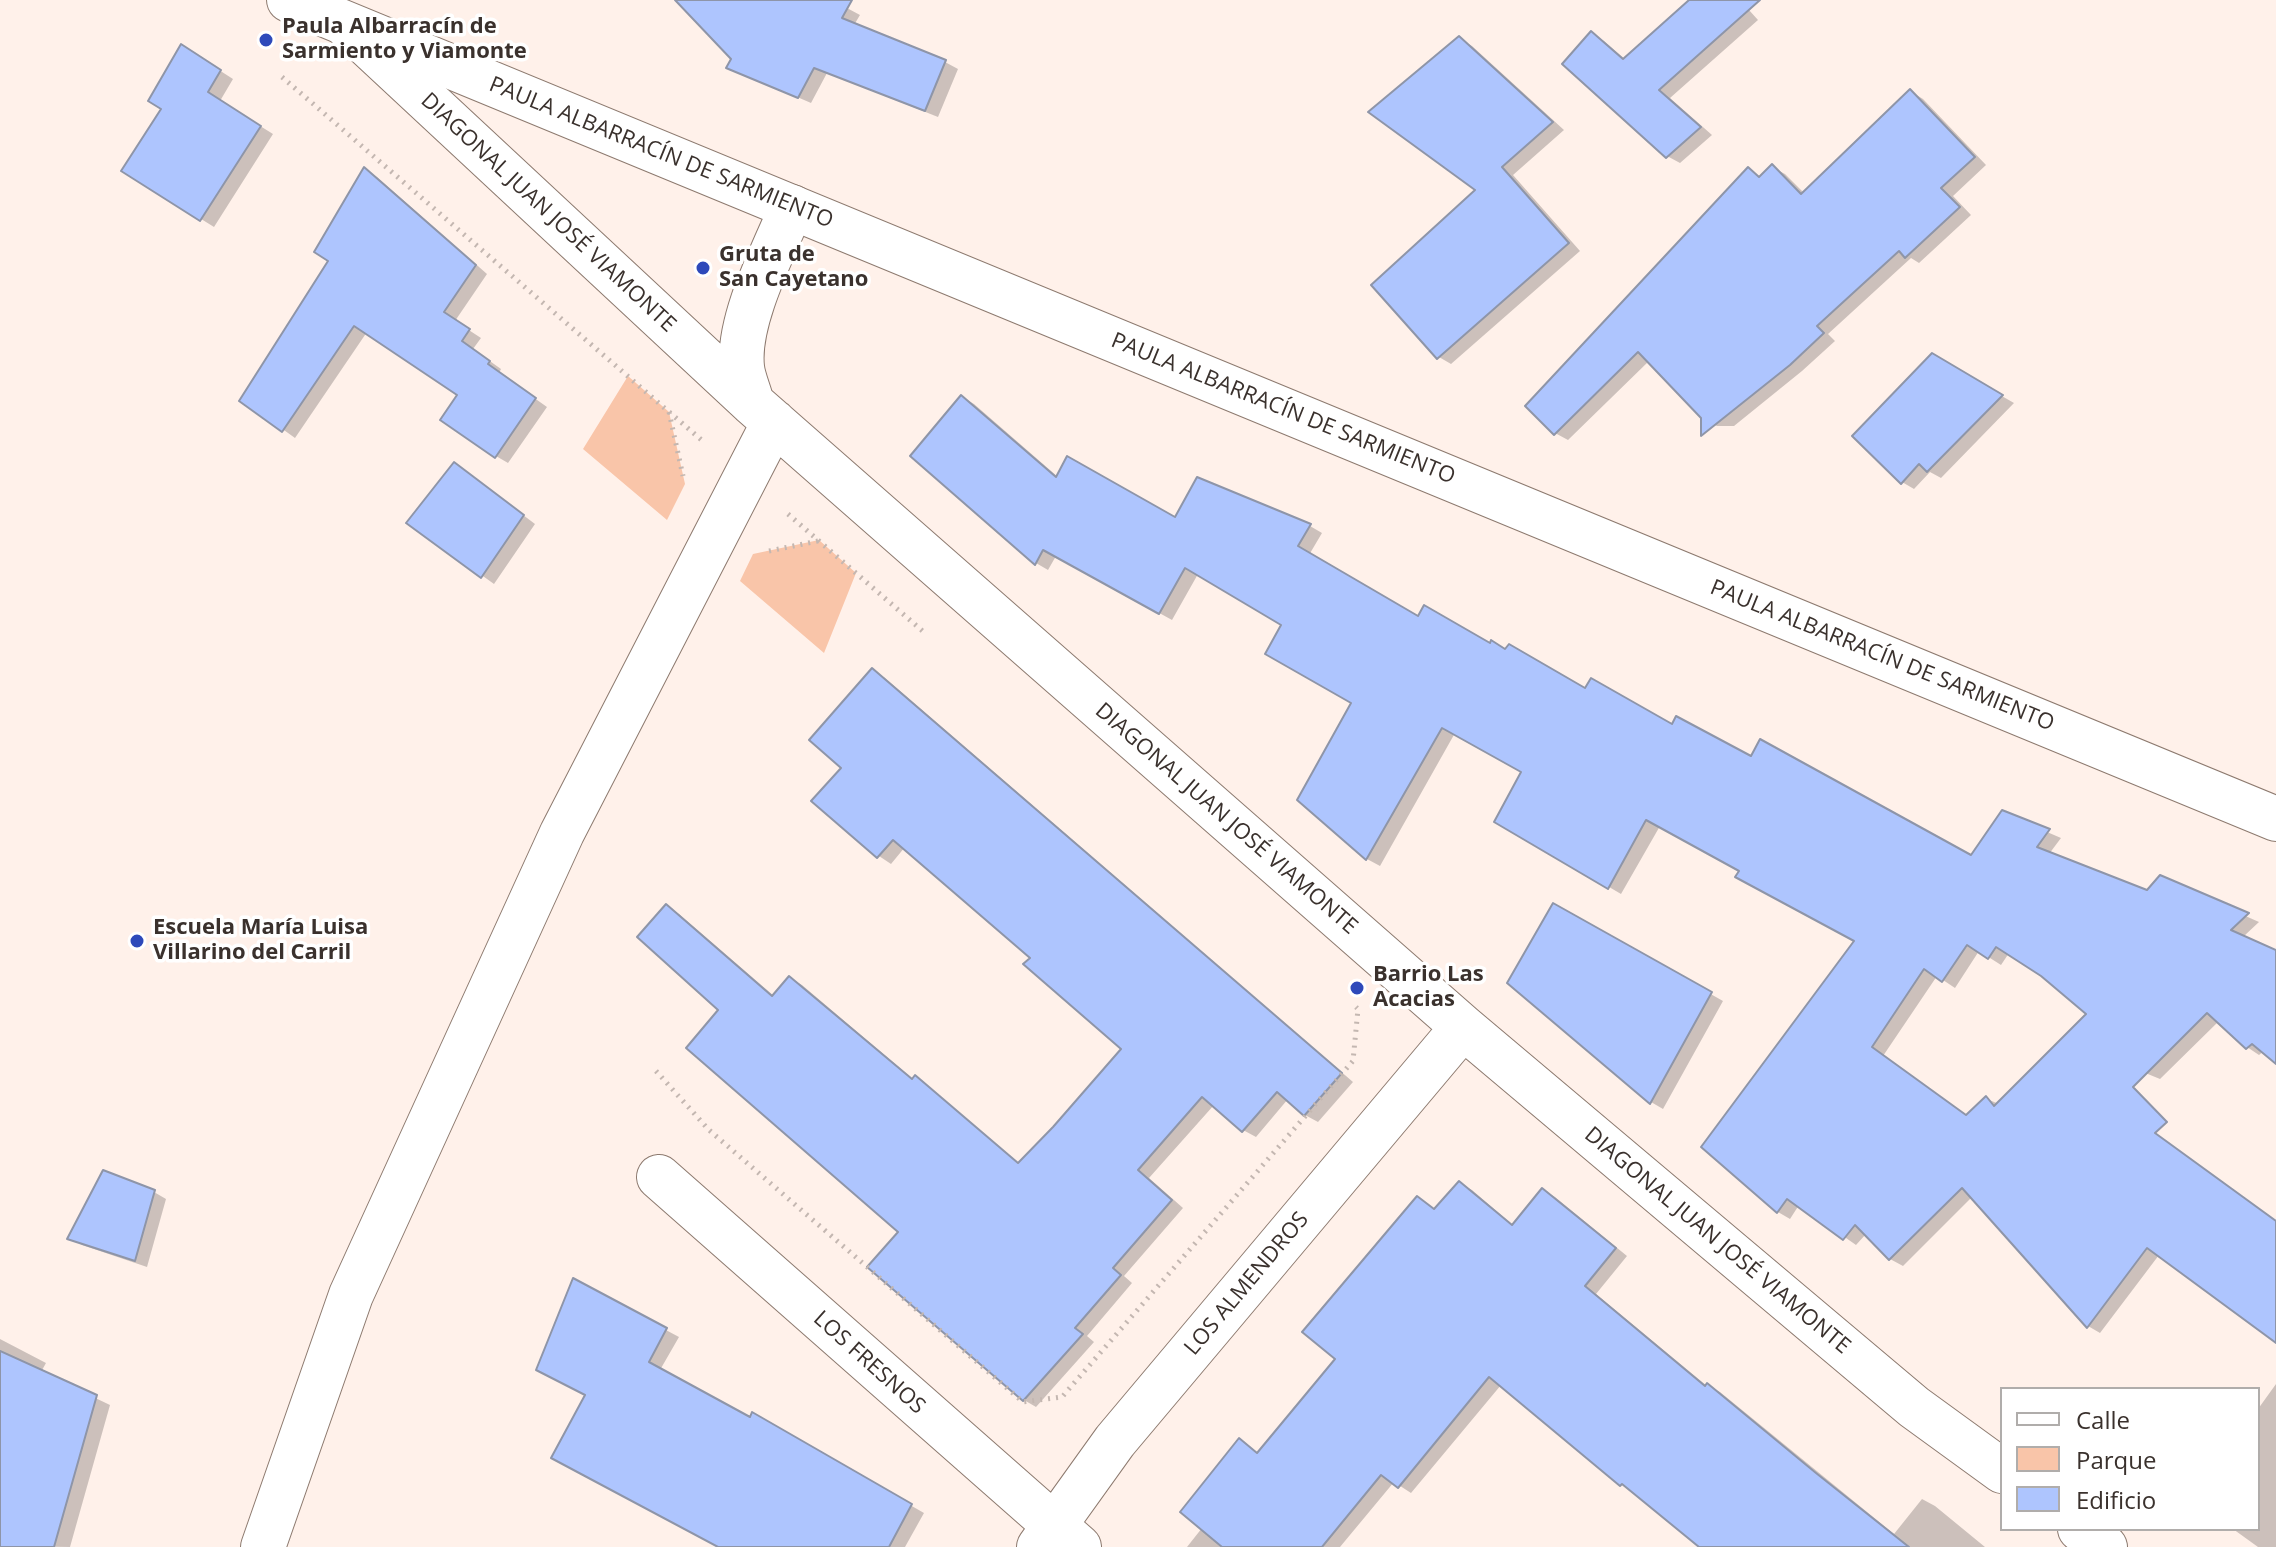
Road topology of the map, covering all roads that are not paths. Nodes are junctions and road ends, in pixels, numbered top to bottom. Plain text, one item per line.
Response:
1 (289, 0) edge
2 (344, 23) junction
3 (792, 207) junction
4 (763, 412) junction
5 (2276, 819) edge
6 (1463, 1027) junction
7 (659, 1177) dead end
8 (2000, 1470) edge
9 (2083, 1531) edge
10 (1057, 1540) edge
11 (263, 1547) edge
12 (2105, 1547) edge

1 - 2 street, PAULA ALBARRACÍN DE SARMIENTO
2 - 3 street, PAULA ALBARRACÍN DE SARMIENTO
2 - 4 street, DIAGONAL JUAN JOSÉ VIAMONTE
3 - 4 street
3 - 5 street, PAULA ALBARRACÍN DE SARMIENTO
4 - 6 street, DIAGONAL JUAN JOSÉ VIAMONTE
4 - 11 street
6 - 8 street, DIAGONAL JUAN JOSÉ VIAMONTE
6 - 10 street, LOS ALMENDROS
7 - 10 street, LOS FRESNOS
9 - 12 street

